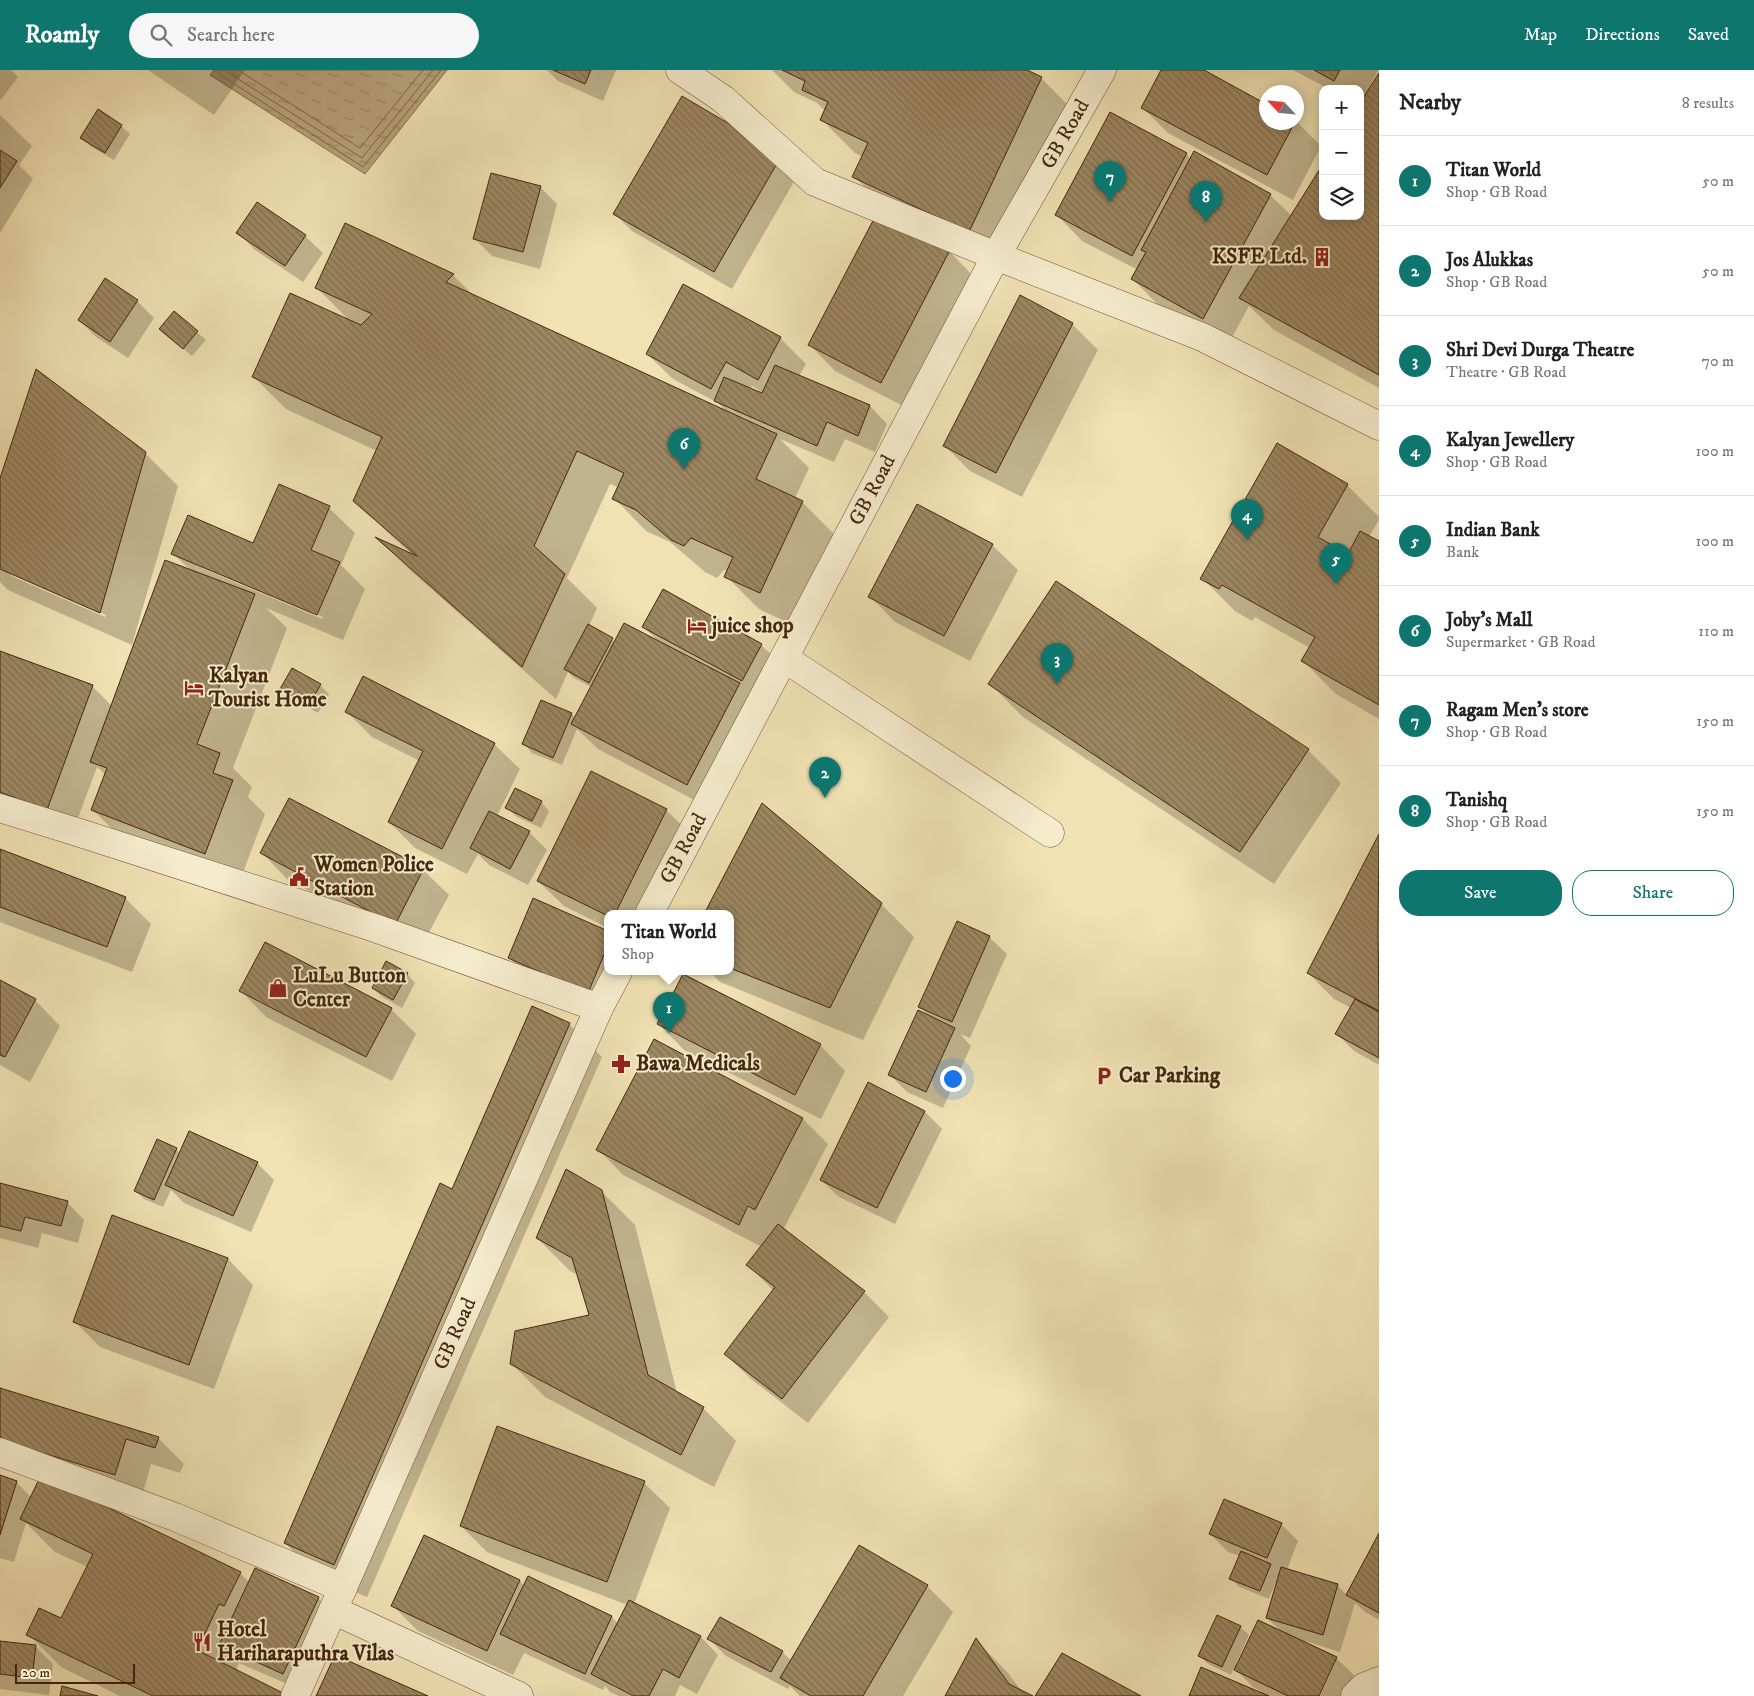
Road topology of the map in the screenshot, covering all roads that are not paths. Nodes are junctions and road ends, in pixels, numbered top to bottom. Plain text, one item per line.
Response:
1 (680, 70) edge
2 (1102, 70) edge
3 (996, 256) junction
4 (1379, 426) edge
5 (784, 658) junction
6 (0, 808) edge
7 (1050, 833) dead end
8 (651, 910) edge
9 (616, 975) edge
10 (599, 1008) junction
11 (0, 1452) edge
12 (338, 1599) junction
13 (1379, 1681) edge
14 (295, 1696) edge
15 (520, 1696) edge
16 (1356, 1696) edge

1 - 3 street
2 - 3 street, GB Road
3 - 4 street
3 - 5 street, GB Road
5 - 7 street
5 - 8 street, GB Road
6 - 10 street
9 - 10 street, GB Road
10 - 12 street, GB Road
11 - 12 street
12 - 14 street, GB Road
12 - 15 street
13 - 16 street

